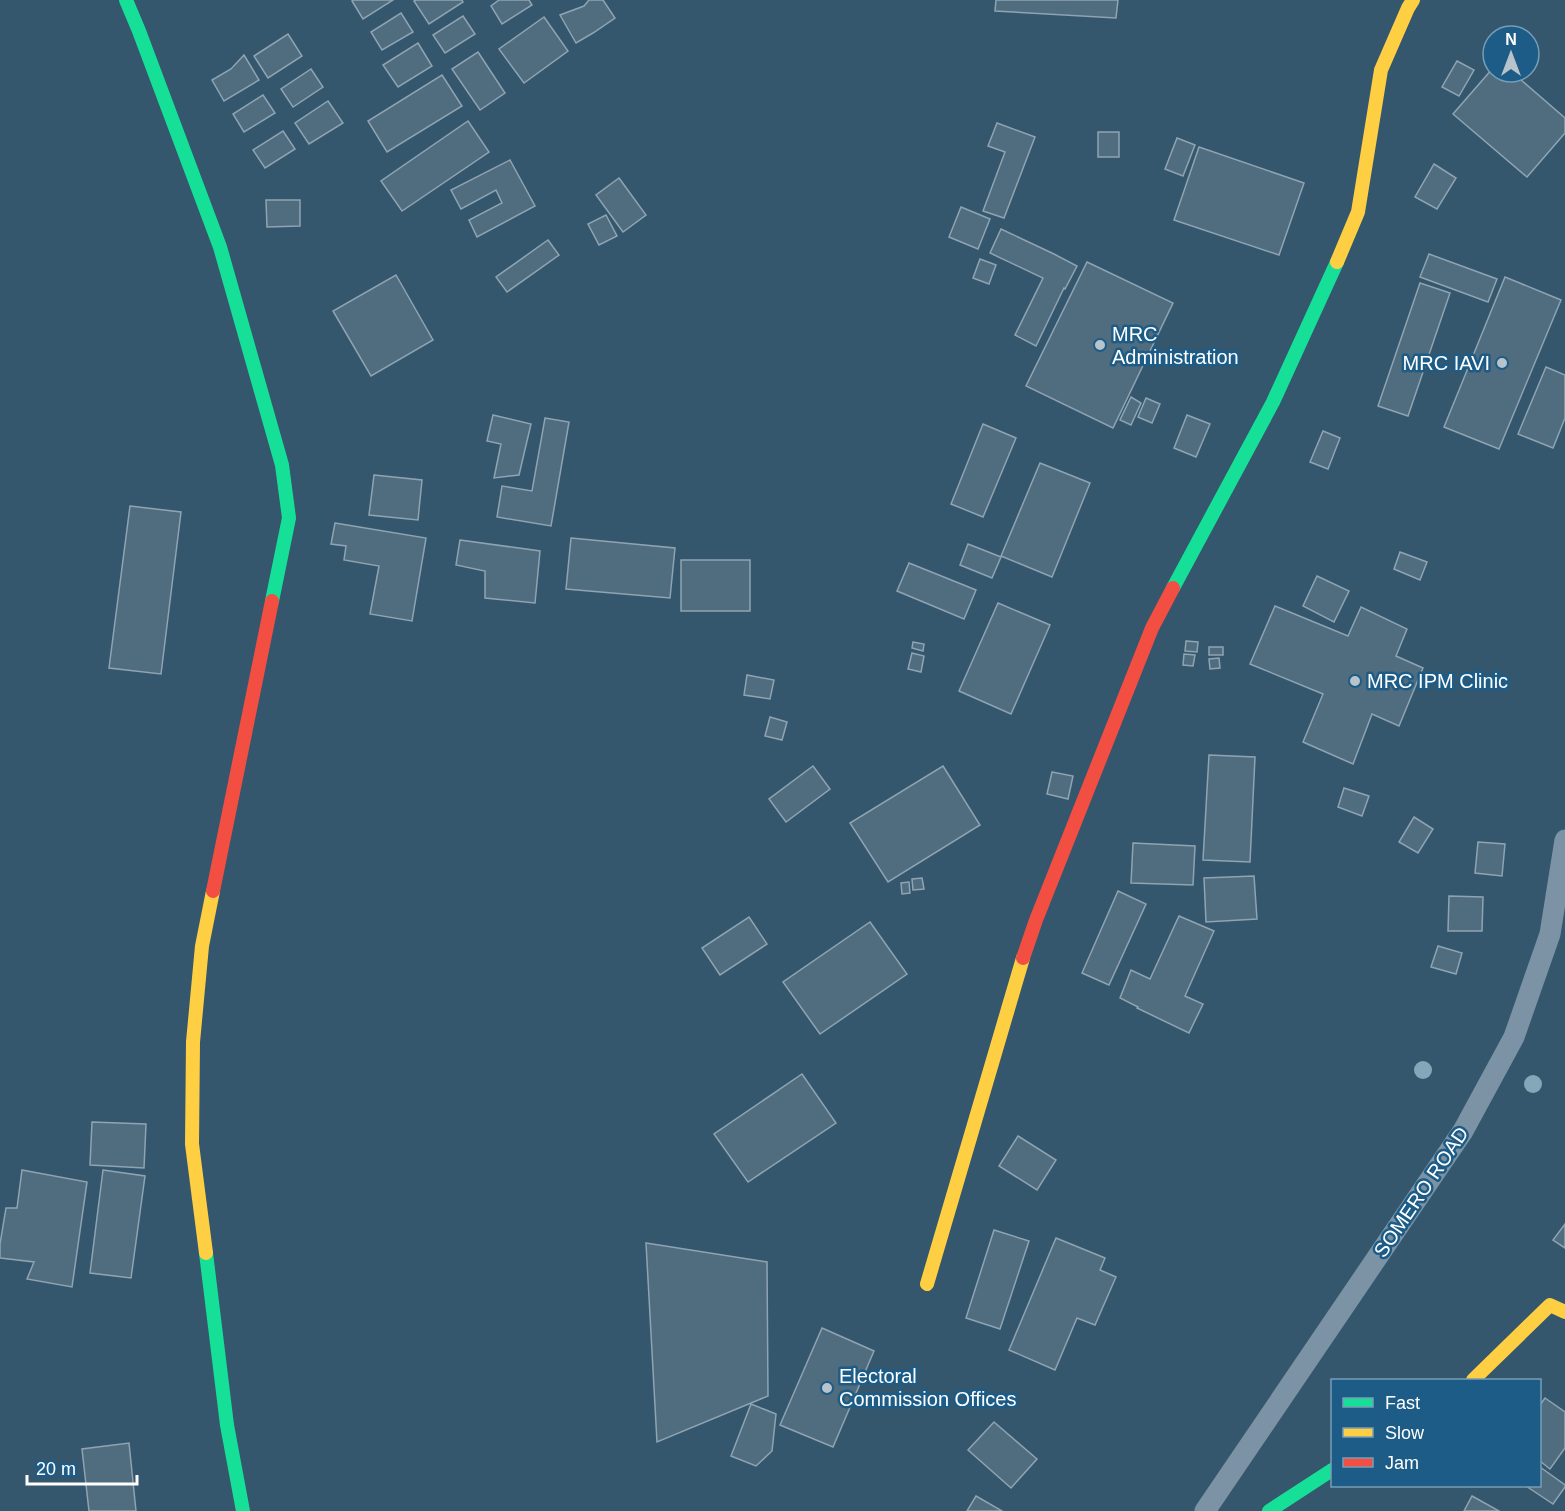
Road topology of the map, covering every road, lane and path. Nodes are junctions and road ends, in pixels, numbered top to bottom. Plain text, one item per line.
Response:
1 (126, 0) edge
2 (1413, 0) edge
3 (1565, 840) edge
4 (927, 1284) dead end
5 (1565, 1312) edge
6 (1474, 1379) edge
7 (1331, 1471) edge
8 (243, 1511) edge
9 (1205, 1511) edge
10 (1269, 1511) edge

1 - 8 street
2 - 4 street
3 - 9 lane, SOMERO ROAD
5 - 6 street
7 - 10 street

